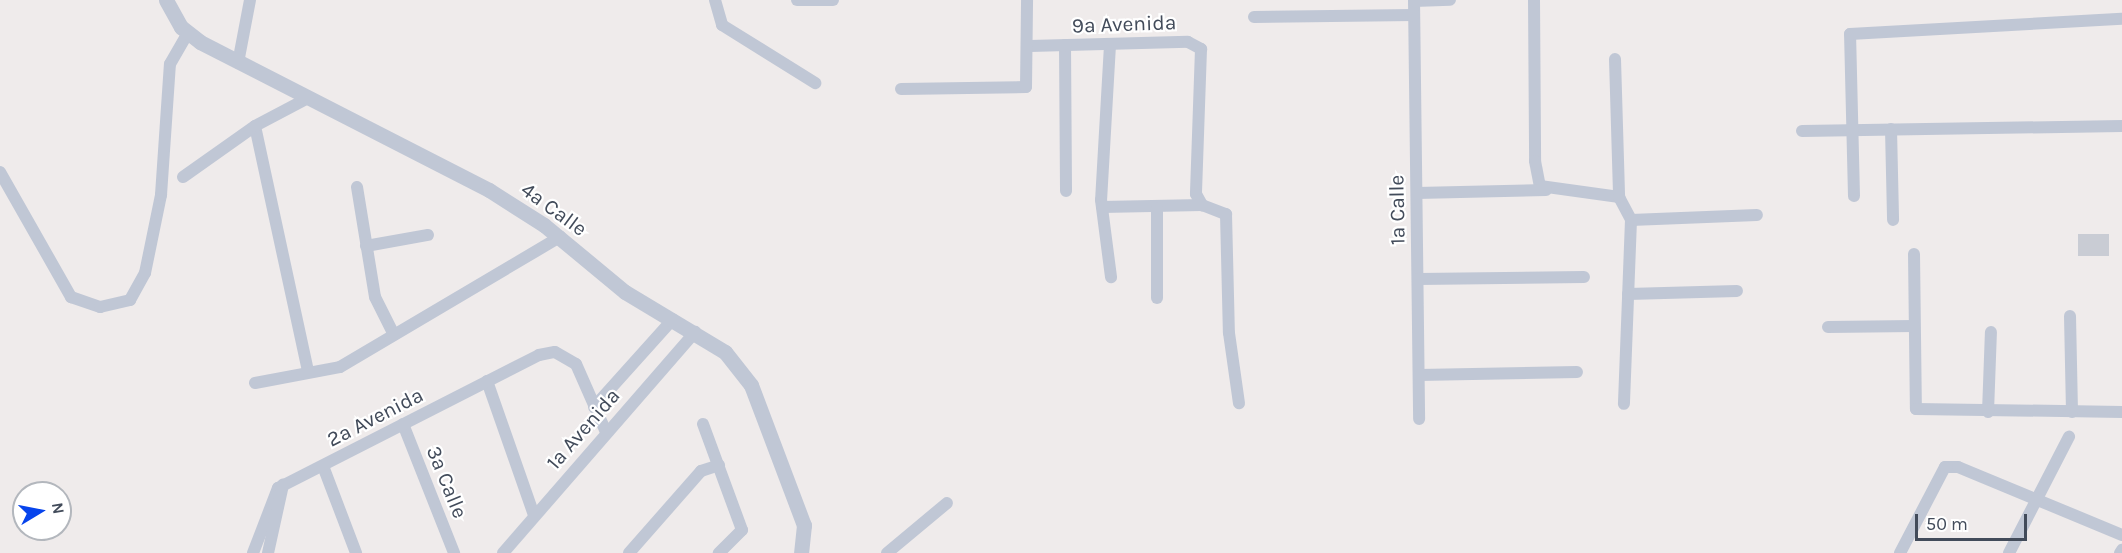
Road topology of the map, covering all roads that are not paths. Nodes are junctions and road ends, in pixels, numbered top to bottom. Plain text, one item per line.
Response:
1 (166, 0) edge
2 (250, 0) edge
3 (797, 0) edge
4 (833, 0) edge
5 (1027, 0) edge
6 (1414, 0) edge
7 (1450, 0) edge
8 (1534, 0) edge
9 (713, 1) edge
10 (1414, 15) junction
11 (1254, 17) dead end
12 (2122, 19) edge
13 (188, 34) junction
14 (1065, 45) junction
15 (1110, 45) junction
16 (1030, 46) junction
17 (1615, 58) dead end
18 (238, 63) junction
19 (815, 83) dead end
20 (901, 89) dead end
21 (308, 98) junction
22 (255, 126) junction
23 (2122, 126) edge
24 (1891, 129) junction
25 (1802, 130) dead end
26 (1852, 130) junction
27 (0, 172) edge
28 (183, 177) dead end
29 (357, 187) dead end
30 (1546, 190) junction
31 (1066, 191) dead end
32 (1417, 193) junction
33 (1619, 196) junction
34 (1854, 196) dead end
35 (1202, 205) junction
36 (1102, 207) junction
37 (1157, 208) junction
38 (1757, 215) dead end
39 (1630, 220) junction
40 (1893, 220) dead end
41 (428, 235) dead end
42 (560, 237) junction
43 (366, 246) junction
44 (1914, 254) dead end
45 (1111, 277) dead end
46 (1584, 277) dead end
47 (1418, 279) junction
48 (1737, 291) dead end
49 (1628, 294) junction
50 (1157, 298) dead end
51 (2070, 316) dead end
52 (673, 319) junction
53 (1914, 326) junction
54 (1828, 327) dead end
55 (695, 332) junction
56 (1991, 332) dead end
57 (394, 335) junction
58 (308, 371) junction
59 (1577, 372) dead end
60 (1419, 375) junction
61 (487, 381) junction
62 (255, 383) dead end
63 (1239, 403) dead end
64 (1624, 404) dead end
65 (594, 407) junction
66 (1988, 411) junction
67 (2072, 412) junction
68 (2122, 412) edge
69 (1419, 419) dead end
70 (403, 424) junction
71 (703, 424) dead end
72 (606, 432) junction
73 (2069, 436) dead end
74 (719, 465) junction
75 (323, 466) junction
76 (283, 485) junction
77 (2036, 497) junction
78 (947, 503) dead end
79 (534, 515) junction
80 (2122, 535) edge
81 (253, 553) edge
82 (268, 553) edge
83 (356, 553) edge
84 (454, 553) edge
85 (503, 553) edge
86 (628, 553) edge
87 (719, 553) edge
88 (801, 553) edge
89 (887, 553) edge
90 (1900, 553) edge
91 (2009, 553) edge

1 - 13 street, 4a Calle
2 - 18 street
3 - 4 street
5 - 16 street
6 - 7 street
6 - 10 street, 1a Calle
8 - 30 street
9 - 19 street
10 - 11 street
10 - 32 street, 1a Calle
12 - 26 street
13 - 18 street, 4a Calle
13 - 27 street
14 - 15 street, 9a Avenida
14 - 16 street, 9a Avenida
14 - 31 street
15 - 35 street, 9a Avenida
15 - 36 street
16 - 20 street
17 - 33 street
18 - 21 street, 4a Calle
21 - 22 street
21 - 42 street, 4a Calle
22 - 28 street
22 - 58 street
23 - 24 street
24 - 26 street
24 - 40 street
25 - 26 street
26 - 34 street
29 - 43 street
30 - 32 street
30 - 33 street
32 - 47 street, 1a Calle
33 - 39 street
35 - 37 street
35 - 63 street
36 - 37 street
36 - 45 street
37 - 50 street
38 - 39 street
39 - 49 street
41 - 43 street
42 - 52 street, 4a Calle
42 - 57 street
43 - 57 street
44 - 53 street
46 - 47 street
47 - 60 street, 1a Calle
48 - 49 street
49 - 64 street
51 - 67 street
52 - 55 street, 4a Calle
52 - 65 street, 1a Avenida
53 - 54 street
53 - 66 street
55 - 72 street, 1a Avenida
55 - 88 street, 4a Calle
56 - 66 street
57 - 58 street
58 - 62 street
59 - 60 street
60 - 69 street, 1a Calle
61 - 65 street, 2a Avenida
61 - 70 street, 2a Avenida
61 - 79 street
65 - 72 street
66 - 67 street
67 - 68 street
70 - 75 street, 2a Avenida
70 - 84 street, 3a Calle
71 - 74 street
72 - 79 street, 1a Avenida
73 - 77 street
74 - 86 street
74 - 87 street
75 - 76 street, 2a Avenida
75 - 83 street
76 - 81 street, 2a Avenida
76 - 82 street
77 - 80 street
77 - 90 street
77 - 91 street
78 - 89 street
79 - 85 street, 1a Avenida

